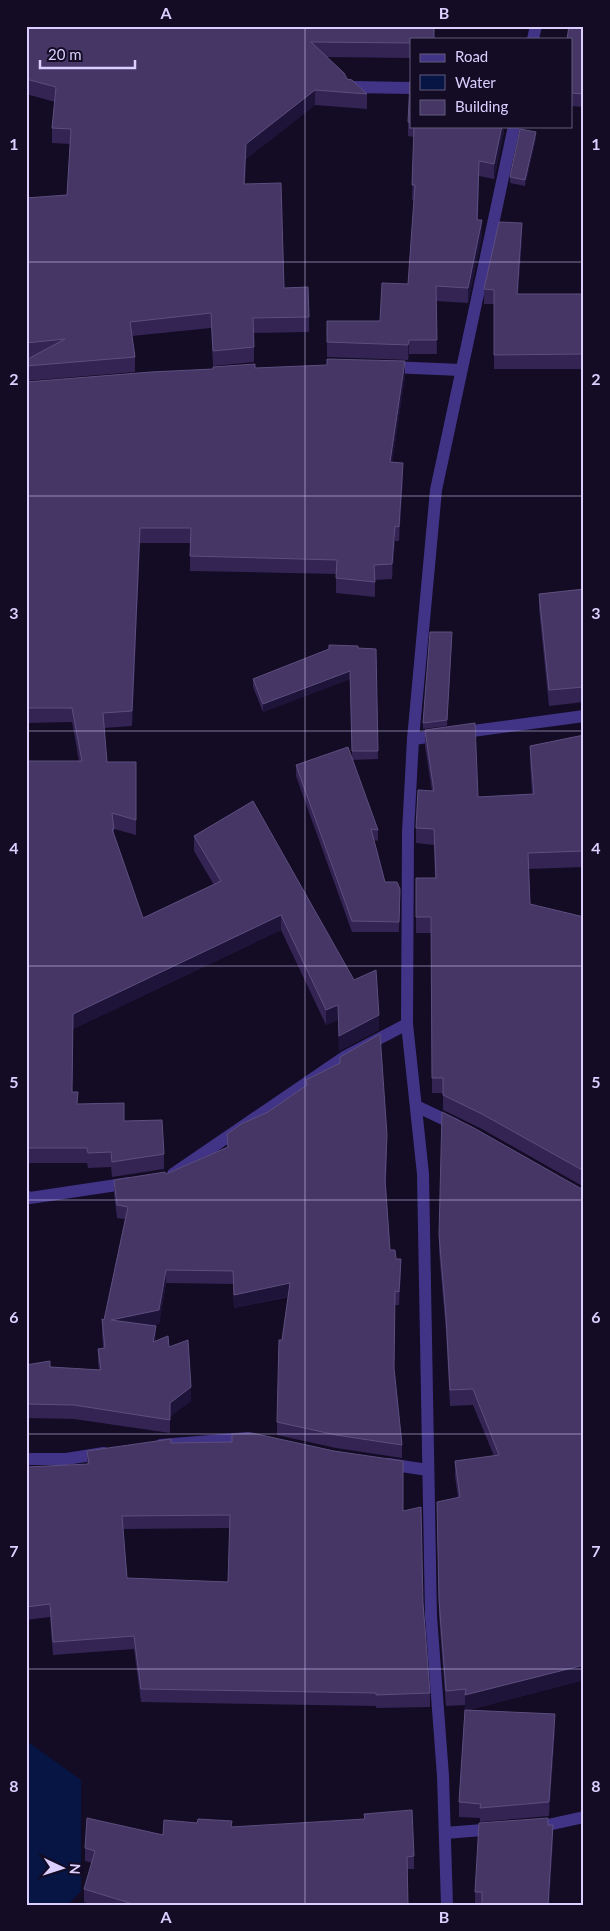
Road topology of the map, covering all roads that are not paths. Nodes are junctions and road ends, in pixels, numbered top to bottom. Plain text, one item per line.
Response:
1 (352, 87) edge
2 (410, 88) edge
3 (514, 128) edge
4 (376, 367) edge
5 (461, 370) junction
6 (584, 716) edge
7 (413, 739) junction
8 (407, 1024) junction
9 (416, 1106) junction
10 (469, 1132) edge
11 (158, 1179) edge
12 (139, 1182) edge
13 (26, 1196) edge
14 (262, 1440) edge
15 (153, 1446) edge
16 (114, 1452) edge
17 (26, 1459) edge
18 (372, 1462) edge
19 (428, 1470) junction
20 (584, 1817) edge
21 (445, 1833) junction
22 (447, 1905) edge

1 - 2 street
3 - 5 street
4 - 5 street
5 - 7 street
6 - 7 street
7 - 8 street
8 - 9 street
8 - 11 street
9 - 10 street
9 - 19 street
12 - 13 street
14 - 15 street
16 - 17 street
18 - 19 street
19 - 21 street
20 - 21 street
21 - 22 street

